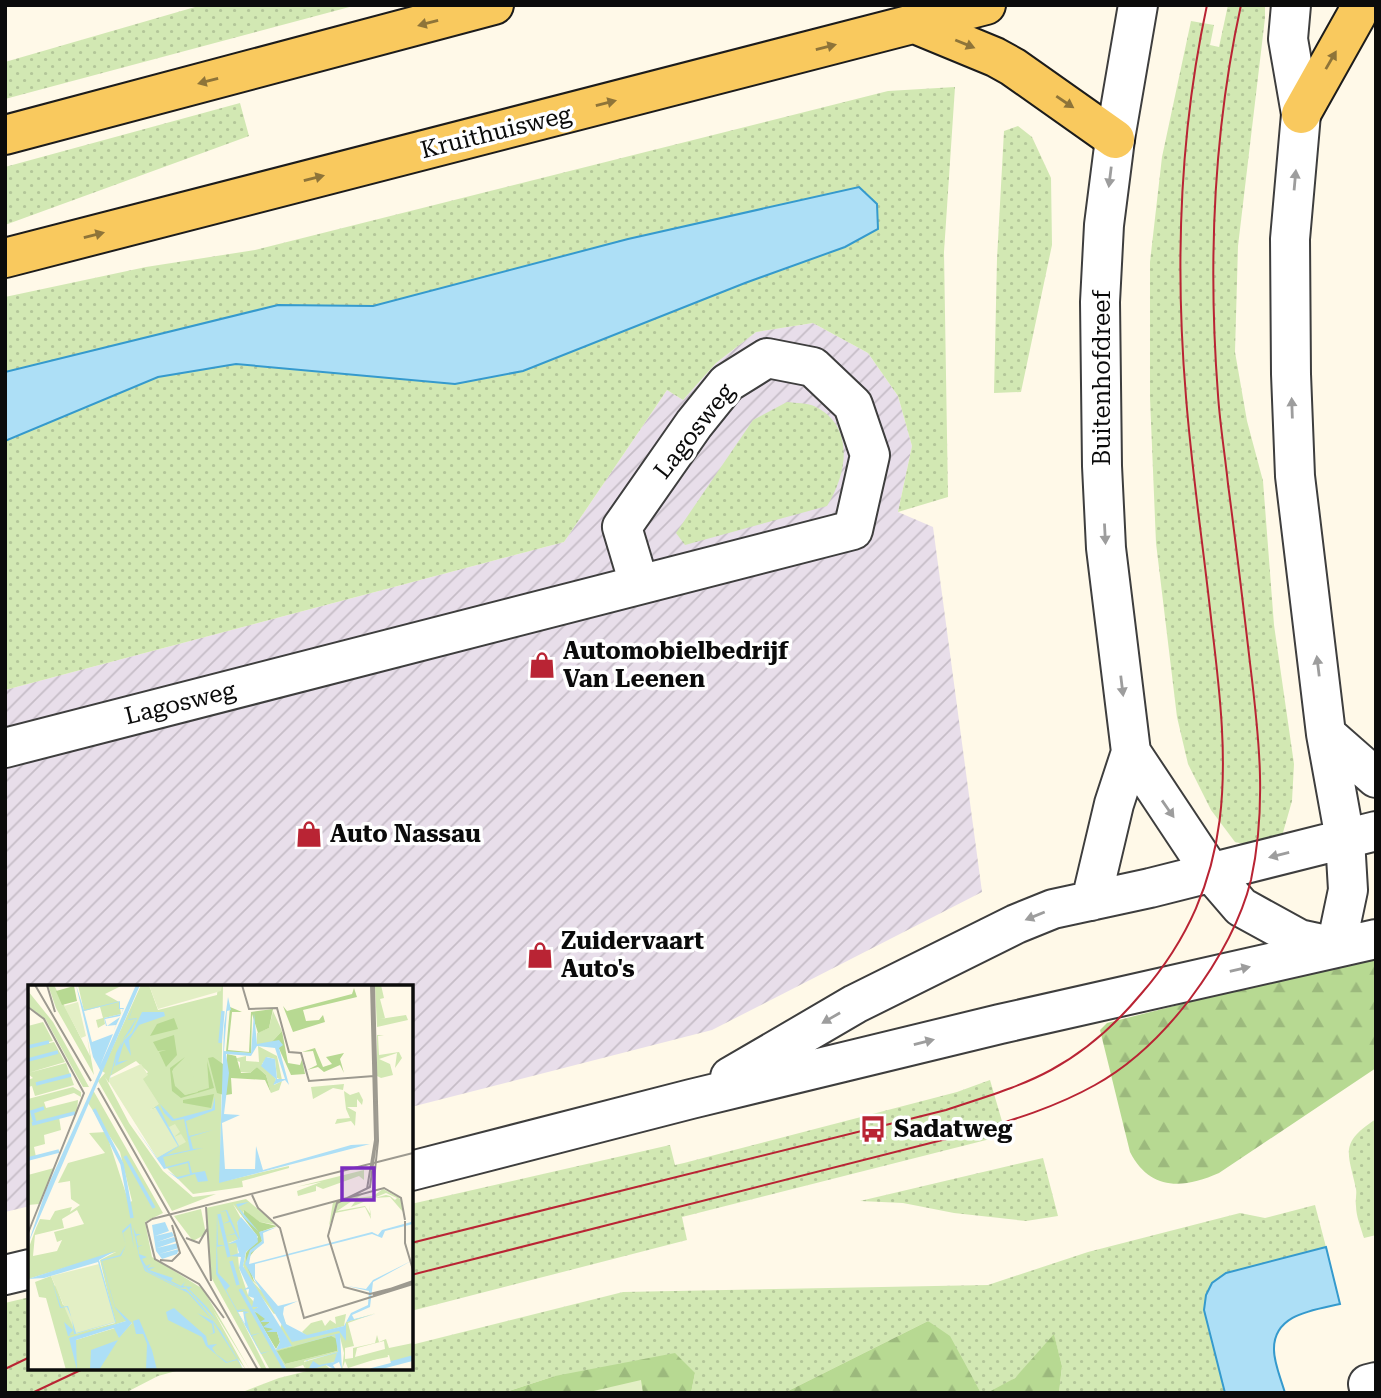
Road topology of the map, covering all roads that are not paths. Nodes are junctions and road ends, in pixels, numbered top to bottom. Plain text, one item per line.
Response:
1 (494, 5) edge
2 (986, 5) edge
3 (1138, 5) edge
4 (1291, 5) edge
5 (1360, 5) edge
6 (915, 24) junction
7 (1301, 114) junction
8 (5, 135) edge
9 (1115, 139) junction
10 (5, 258) edge
11 (639, 584) junction
12 (1326, 734) junction
13 (5, 748) edge
14 (1131, 752) junction
15 (1376, 778) edge
16 (1361, 835) edge
17 (1210, 872) junction
18 (1091, 901) junction
19 (1376, 940) edge
20 (1336, 947) junction
21 (691, 1099) junction
22 (413, 1170) edge
23 (28, 1269) edge
24 (5, 1275) edge

1 -> 8 main road
2 - 6 main road, Kruithuisweg
3 - 9 street, Buitenhofdreef
4 - 7 street
7 -> 5 main road
6 -> 9 main road
10 -> 6 main road, Kruithuisweg
12 -> 7 street
9 -> 14 street, Buitenhofdreef
11 - 11 street, Lagosweg
11 - 13 street, Lagosweg
12 - 15 street
12 - 16 street
14 -> 17 street, Buitenhofdreef
14 - 18 street, Buitenhofdreef
16 -> 17 street
16 - 20 street
17 - 18 street
17 - 20 street, Buitenhofdreef
18 -> 21 street
19 - 20 street
21 -> 20 street
21 - 22 street
23 - 24 street

